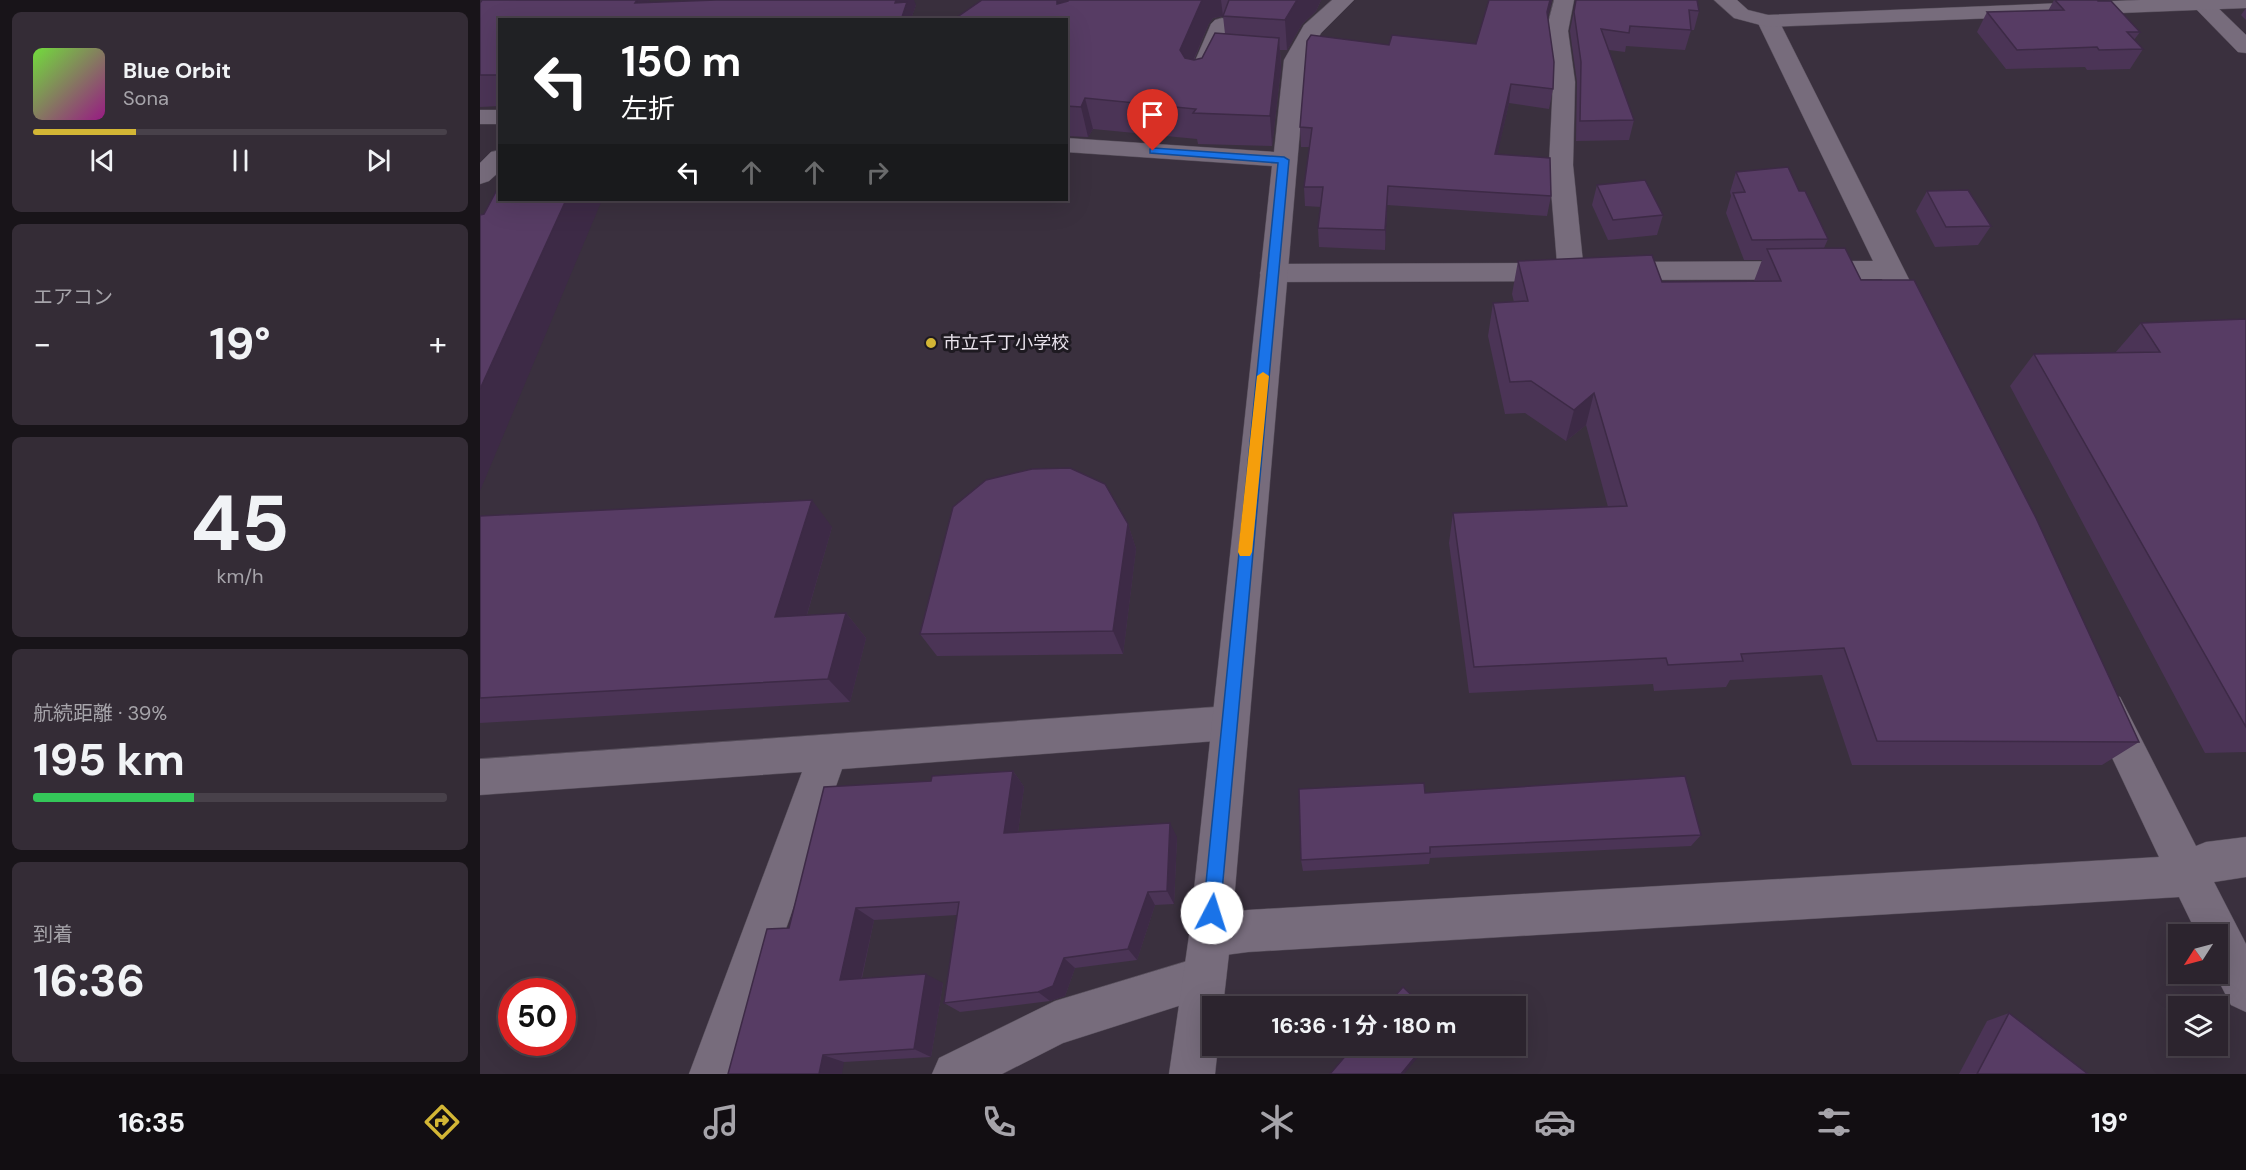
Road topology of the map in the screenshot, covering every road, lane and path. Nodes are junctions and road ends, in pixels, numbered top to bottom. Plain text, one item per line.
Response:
1 (1344, 0) edge
2 (1563, 0) edge
3 (1724, 0) edge
4 (2246, 2) edge
5 (2202, 4) junction
6 (1768, 21) junction
7 (1222, 24) dead end
8 (2246, 47) edge
9 (1198, 81) edge
10 (480, 117) edge
11 (498, 117) edge
12 (1068, 145) edge
13 (498, 159) edge
14 (1284, 160) junction
15 (480, 176) edge
16 (1891, 270) junction
17 (1571, 272) junction
18 (1273, 273) junction
19 (1927, 344) edge
20 (2095, 685) edge
21 (1228, 723) junction
22 (829, 751) junction
23 (480, 777) edge
24 (2246, 857) edge
25 (2189, 876) junction
26 (1210, 936) junction
27 (1204, 978) junction
28 (2246, 990) edge
29 (712, 1074) edge
30 (955, 1074) edge
31 (1192, 1074) edge

1 - 14 street
2 - 17 street
3 - 6 street
4 - 5 street
5 - 6 street
5 - 8 street
6 - 16 street
7 - 9 street
10 - 11 street
12 - 14 street
13 - 15 street
14 - 18 street
16 - 17 street
16 - 19 street
17 - 18 street
18 - 21 street
20 - 25 street
21 - 22 street
21 - 26 street
22 - 23 street
22 - 29 street
24 - 25 street
25 - 26 street
25 - 28 street
26 - 27 street
27 - 30 street
27 - 31 street

